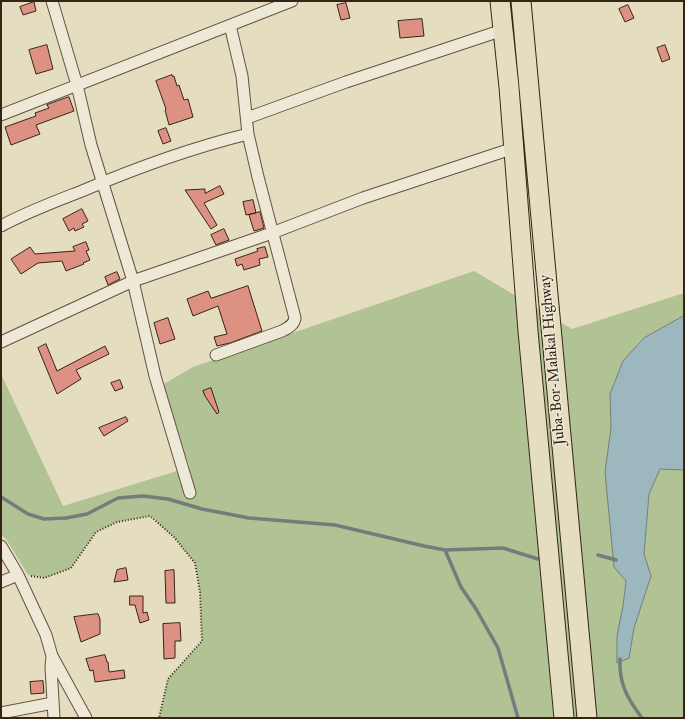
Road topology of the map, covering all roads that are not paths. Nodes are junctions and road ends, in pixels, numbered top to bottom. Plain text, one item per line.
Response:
1 (52, 1) edge
2 (292, 1) edge
3 (500, 1) edge
4 (521, 1) edge
5 (230, 25) junction
6 (503, 30) junction
7 (77, 84) junction
8 (1, 115) edge
9 (247, 118) junction
10 (248, 134) junction
11 (514, 148) junction
12 (102, 182) junction
13 (1, 226) edge
14 (272, 233) junction
15 (133, 281) junction
16 (1, 342) edge
17 (216, 355) dead end
18 (190, 493) dead end
19 (1, 546) edge
20 (23, 575) junction
21 (1, 582) edge
22 (52, 656) junction
23 (53, 704) junction
24 (1, 713) edge
25 (54, 718) edge
26 (86, 718) edge
27 (564, 718) edge
28 (587, 718) edge

1 - 7 street
2 - 5 street
3 - 6 highway, Juba-Bor-Malakal Highway
4 - 28 highway, Juba-Bor-Malakal Highway
5 - 7 street
5 - 9 street
6 - 9 street
6 - 11 highway, Juba-Bor-Malakal Highway
7 - 8 street
7 - 12 street
9 - 10 street
10 - 12 street
10 - 14 street
11 - 14 street
11 - 27 highway, Juba-Bor-Malakal Highway
12 - 13 street
12 - 15 street
14 - 15 street
14 - 17 street
15 - 16 street
15 - 18 street
19 - 20 street
20 - 21 street
20 - 22 street
22 - 23 street
22 - 26 street
23 - 24 street
23 - 25 street

